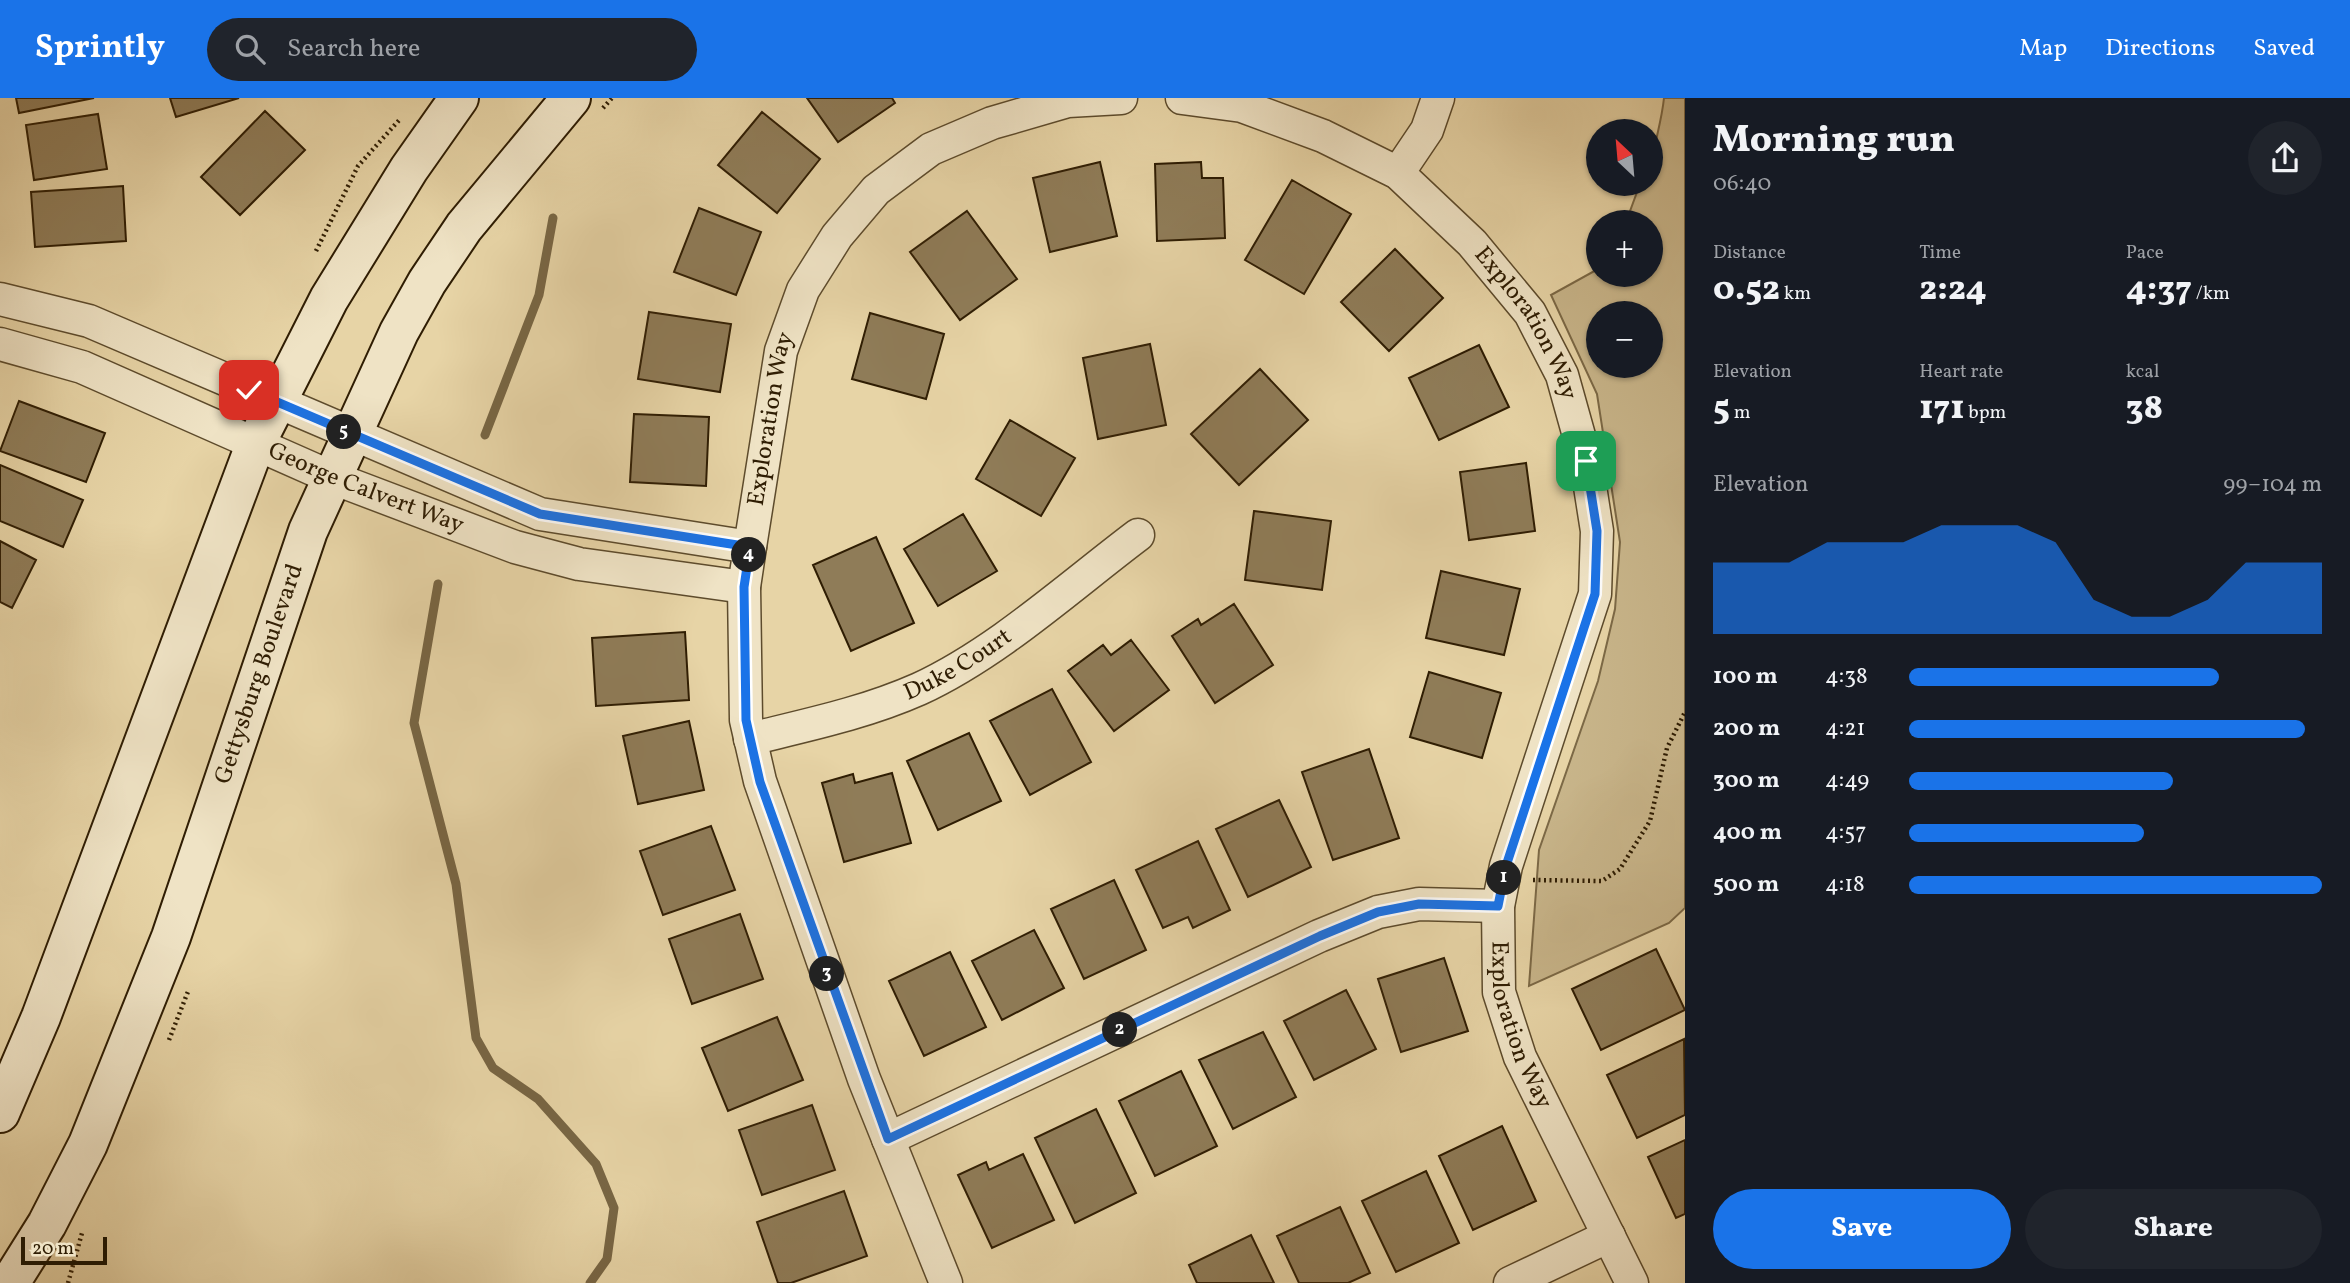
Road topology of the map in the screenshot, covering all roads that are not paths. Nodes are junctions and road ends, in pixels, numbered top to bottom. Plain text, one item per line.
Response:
1 (459, 98) edge
2 (1121, 98) edge
3 (1182, 98) edge
4 (1438, 98) edge
5 (583, 108) edge
6 (1398, 173) junction
7 (0, 299) edge
8 (0, 344) edge
9 (276, 401) junction
10 (352, 436) junction
11 (255, 445) junction
12 (332, 478) junction
13 (1138, 535) dead end
14 (750, 547) junction
15 (744, 587) junction
16 (750, 739) junction
17 (1501, 891) junction
18 (0, 1113) edge
19 (888, 1139) junction
20 (1609, 1236) junction
21 (10, 1283) edge
22 (946, 1283) edge
23 (1510, 1283) edge
24 (1632, 1283) edge

1 - 9 street
2 - 14 street, Exploration Way
3 - 6 street, Exploration Way
4 - 6 street
5 - 10 street, Gettysburg Boulevard
6 - 17 street, Exploration Way
7 - 9 street, George Calvert Way
8 - 11 street, George Calvert Way
9 - 10 street, George Calvert Way
9 - 11 street
10 - 12 street, Gettysburg Boulevard
10 - 14 street, George Calvert Way
11 - 12 street, George Calvert Way
11 - 18 street
12 - 15 street, George Calvert Way
12 - 21 street, Gettysburg Boulevard
13 - 16 street, Duke Court
14 - 15 street, Exploration Way
15 - 16 street, Exploration Way
16 - 19 street, Exploration Way
17 - 19 street
17 - 20 street, Exploration Way
19 - 22 street, Exploration Way
20 - 23 street
20 - 24 street, Exploration Way

